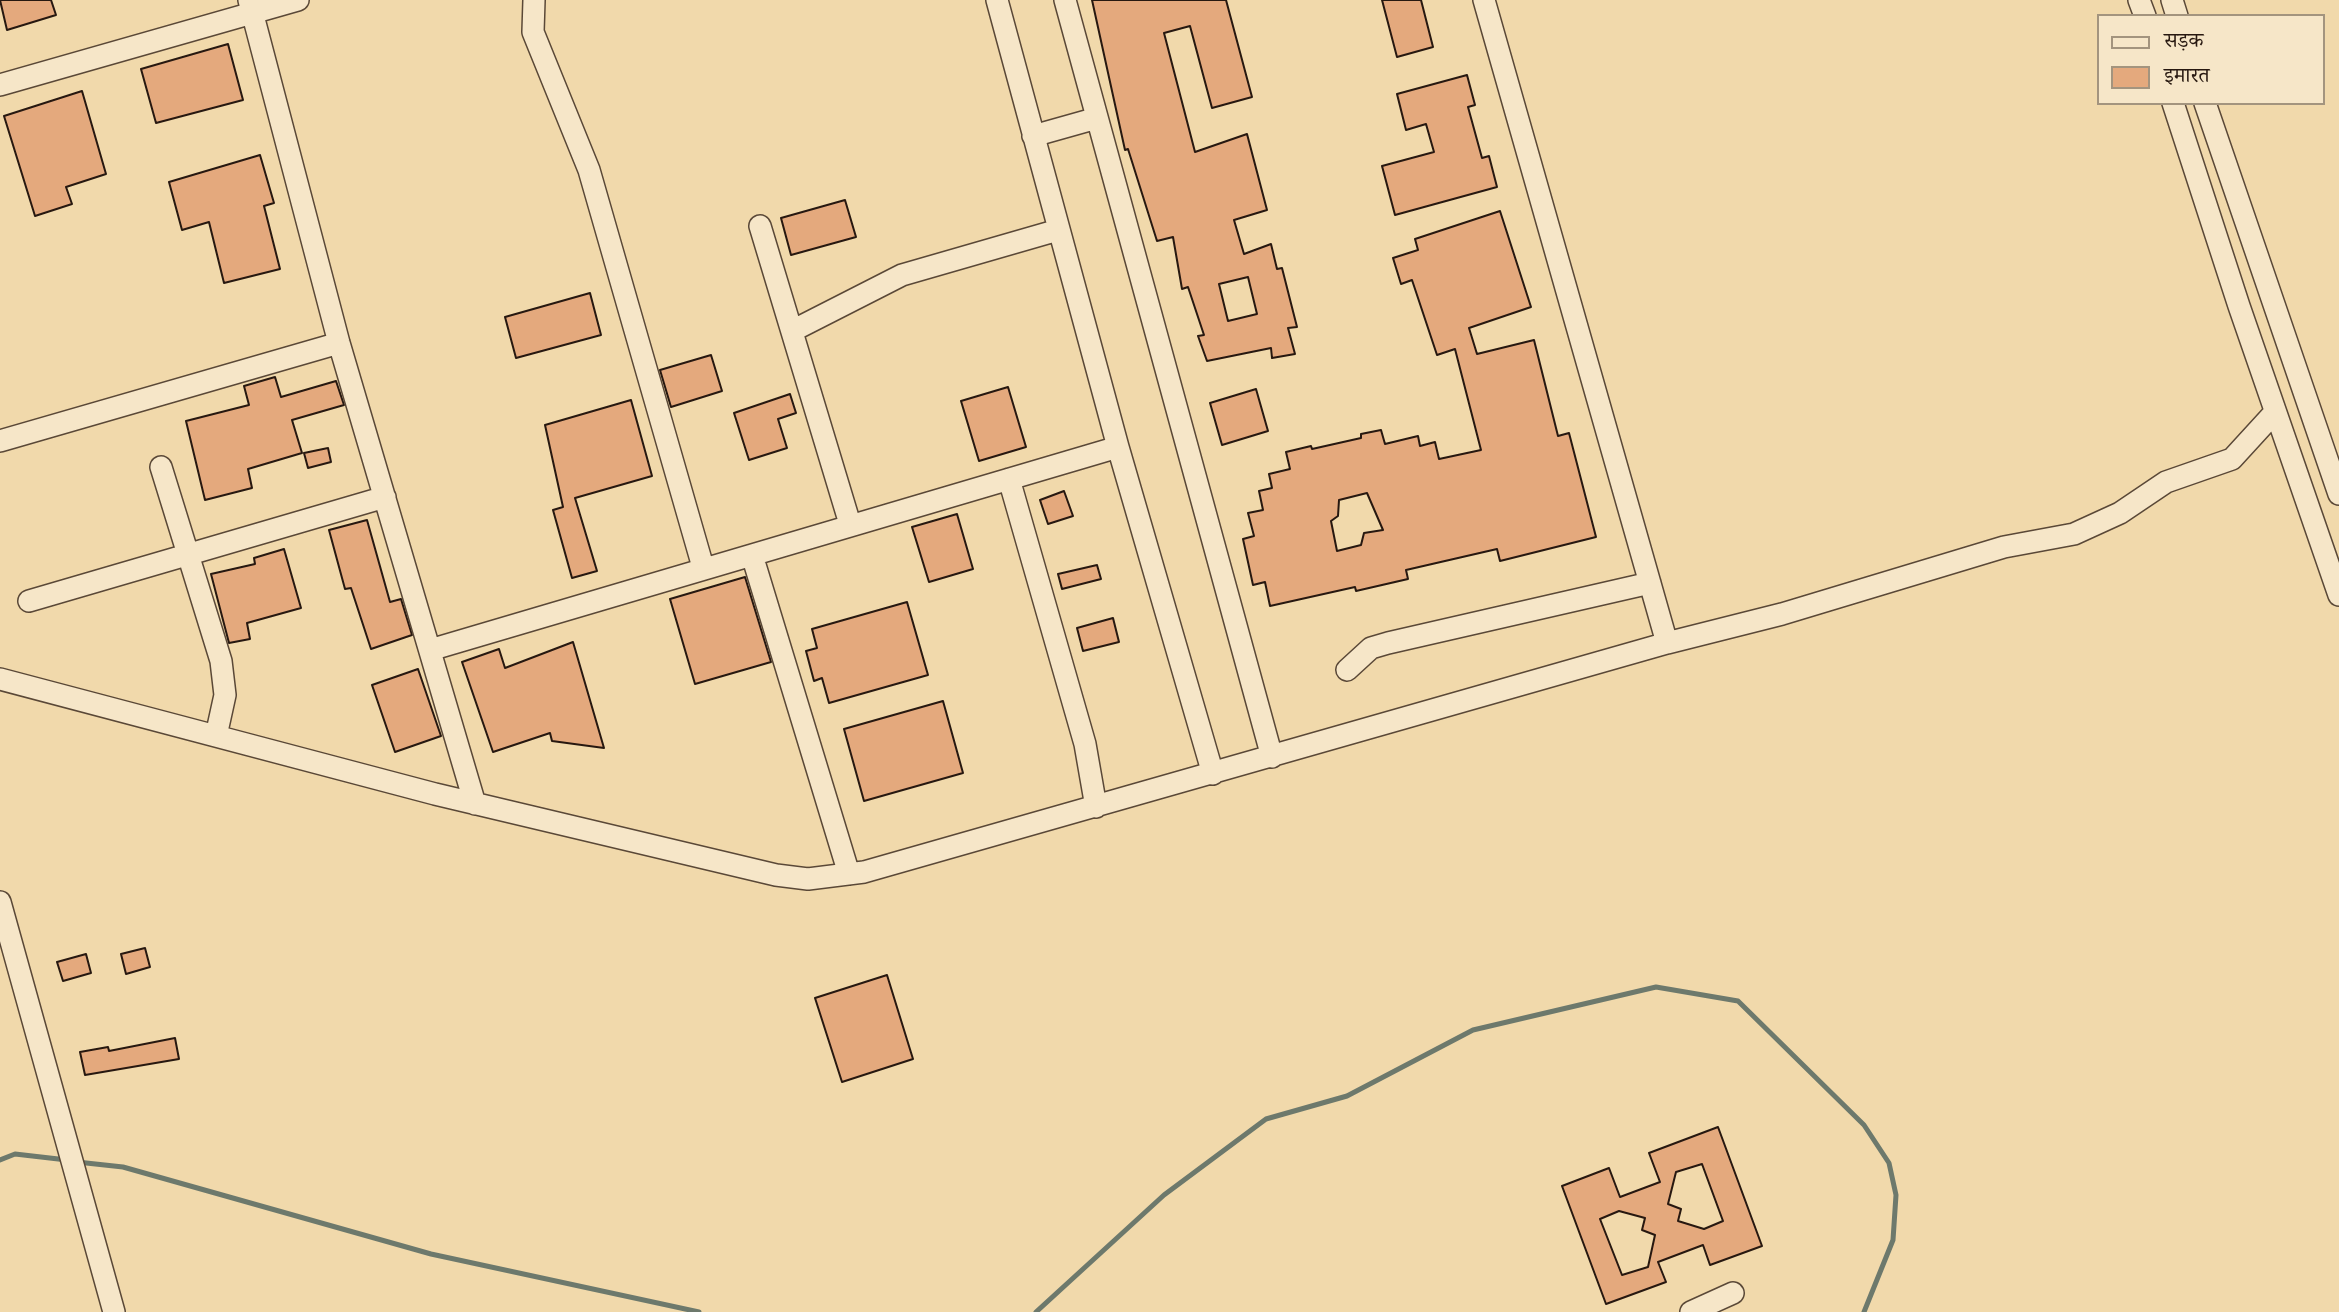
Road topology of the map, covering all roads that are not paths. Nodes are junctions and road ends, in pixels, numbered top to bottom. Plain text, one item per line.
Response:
1 (298, 0) edge
2 (534, 0) edge
3 (997, 0) edge
4 (1065, 0) edge
5 (1484, 0) edge
6 (251, 7) edge
7 (0, 85) edge
8 (2174, 105) edge
9 (2206, 105) edge
10 (1097, 118) junction
11 (1033, 136) junction
12 (760, 226) dead end
13 (1058, 230) junction
14 (792, 331) junction
15 (339, 343) junction
16 (2275, 412) junction
17 (0, 441) edge
18 (1118, 447) junction
19 (161, 467) dead end
20 (1009, 479) junction
21 (2339, 494) edge
22 (385, 497) junction
23 (850, 524) junction
24 (191, 554) junction
25 (752, 555) junction
26 (703, 567) junction
27 (1650, 583) junction
28 (2339, 595) edge
29 (29, 601) dead end
30 (1667, 643) junction
31 (430, 650) junction
32 (1347, 670) dead end
33 (0, 679) edge
34 (216, 736) junction
35 (1272, 757) junction
36 (1213, 774) junction
37 (475, 804) junction
38 (1096, 807) junction
39 (849, 874) junction
40 (0, 902) edge
41 (5, 938) edge
42 (1734, 1293) dead end
43 (114, 1312) edge
44 (1691, 1312) edge

1 - 6 street
2 - 26 street
3 - 11 street
4 - 10 street
5 - 27 street
6 - 7 street
6 - 15 street
8 - 16 street
9 - 21 street
10 - 11 street
10 - 35 street
11 - 13 street
12 - 14 street
13 - 14 street
13 - 18 street
14 - 23 street
15 - 17 street
15 - 22 street
16 - 28 street
16 - 30 street
18 - 20 street
18 - 36 street
19 - 24 street
20 - 23 street
20 - 38 street
22 - 24 street
22 - 31 street
23 - 25 street
24 - 29 street
24 - 34 street
25 - 26 street
25 - 39 street
26 - 31 street
27 - 30 street
27 - 32 street
30 - 35 street
31 - 37 street
33 - 34 street
34 - 37 street
35 - 36 street
36 - 38 street
37 - 39 street
38 - 39 street
40 - 41 street
41 - 43 street
42 - 44 street

